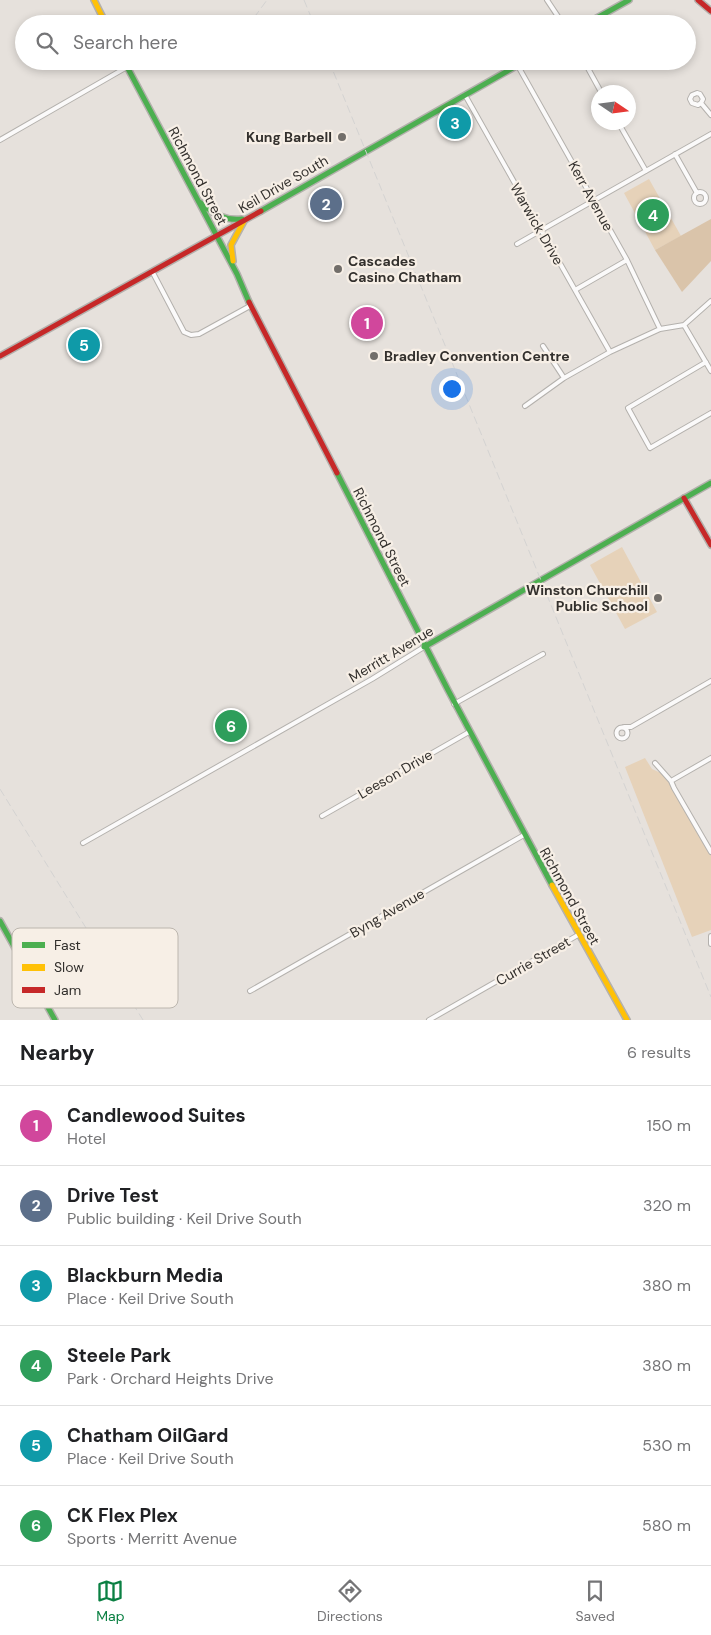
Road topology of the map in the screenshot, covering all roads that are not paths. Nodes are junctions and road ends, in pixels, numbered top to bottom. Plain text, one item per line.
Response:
1 (94, 0) edge
2 (547, 0) edge
3 (629, 0) edge
4 (698, 0) edge
5 (711, 11) edge
6 (102, 15) edge
7 (556, 15) edge
8 (602, 15) edge
9 (116, 70) edge
10 (129, 70) edge
11 (511, 70) edge
12 (520, 70) edge
13 (589, 70) edge
14 (597, 85) edge
15 (465, 95) junction
16 (701, 103) dead end
17 (711, 115) edge
18 (623, 130) edge
19 (711, 134) edge
20 (0, 140) edge
21 (675, 154) junction
22 (646, 171) junction
23 (697, 193) dead end
24 (195, 197) junction
25 (594, 201) junction
26 (246, 218) junction
27 (541, 231) junction
28 (217, 236) junction
29 (517, 244) dead end
30 (628, 260) junction
31 (152, 271) junction
32 (236, 274) junction
33 (575, 290) junction
34 (711, 301) edge
35 (250, 306) junction
36 (684, 325) junction
37 (660, 329) junction
38 (543, 346) dead end
39 (610, 352) junction
40 (0, 356) edge
41 (706, 362) junction
42 (711, 371) edge
43 (564, 378) junction
44 (525, 406) dead end
45 (711, 413) edge
46 (711, 483) edge
47 (684, 498) junction
48 (711, 545) edge
49 (424, 646) junction
50 (542, 654) dead end
51 (711, 682) edge
52 (454, 704) junction
53 (632, 726) junction
54 (624, 727) junction
55 (469, 732) junction
56 (628, 734) junction
57 (711, 758) edge
58 (655, 763) dead end
59 (671, 781) junction
60 (322, 816) dead end
61 (524, 835) junction
62 (83, 843) dead end
63 (709, 844) edge
64 (711, 852) edge
65 (0, 921) edge
66 (578, 935) junction
67 (711, 936) edge
68 (12, 943) edge
69 (711, 944) edge
70 (250, 991) dead end
71 (48, 1008) edge
72 (55, 1020) edge
73 (429, 1020) edge
74 (627, 1020) edge

1 - 6 main road
2 - 7 street
3 - 8 main road
4 - 5 main road
9 - 20 street
10 - 24 main road, Richmond Street
11 - 15 main road, Keil Drive South
12 - 25 street, Kerr Avenue
13 - 14 street
15 - 26 main road, Keil Drive South
15 - 27 street, Warwick Drive
16 - 17 street
18 - 22 street
19 - 21 street
21 - 22 street
21 - 23 street
22 - 25 street
24 - 26 main road
24 - 28 main road, Richmond Street
25 - 27 street
25 - 30 street, Kerr Avenue
26 - 28 main road, Keil Drive South
26 - 32 main road
27 - 29 street
27 - 33 street, Warwick Drive
28 - 31 main road, Keil Drive South
28 - 32 main road, Richmond Street
30 - 33 street
30 - 37 street, Kerr Avenue
31 - 35 street
31 - 40 main road, Keil Drive South
32 - 35 main road, Richmond Street
33 - 39 street, Warwick Drive
34 - 36 street
35 - 49 main road, Richmond Street
36 - 37 street
36 - 41 street
37 - 39 street
38 - 43 street
39 - 43 street
41 - 42 street
41 - 45 street
43 - 44 street
46 - 47 main road, Merritt Avenue
47 - 48 main road
47 - 49 main road, Merritt Avenue
49 - 52 main road, Richmond Street
49 - 62 street, Merritt Avenue
50 - 52 street
51 - 53 street
52 - 55 main road, Richmond Street
53 - 54 street
53 - 56 street
54 - 56 street
54 - 56 street
55 - 60 street, Leeson Drive
55 - 61 main road, Richmond Street
57 - 59 street
58 - 59 street
59 - 63 street
61 - 66 main road, Richmond Street
61 - 70 street, Byng Avenue
63 - 64 street
65 - 68 main road
66 - 73 street, Currie Street
66 - 74 main road, Richmond Street
67 - 69 street
71 - 72 main road

